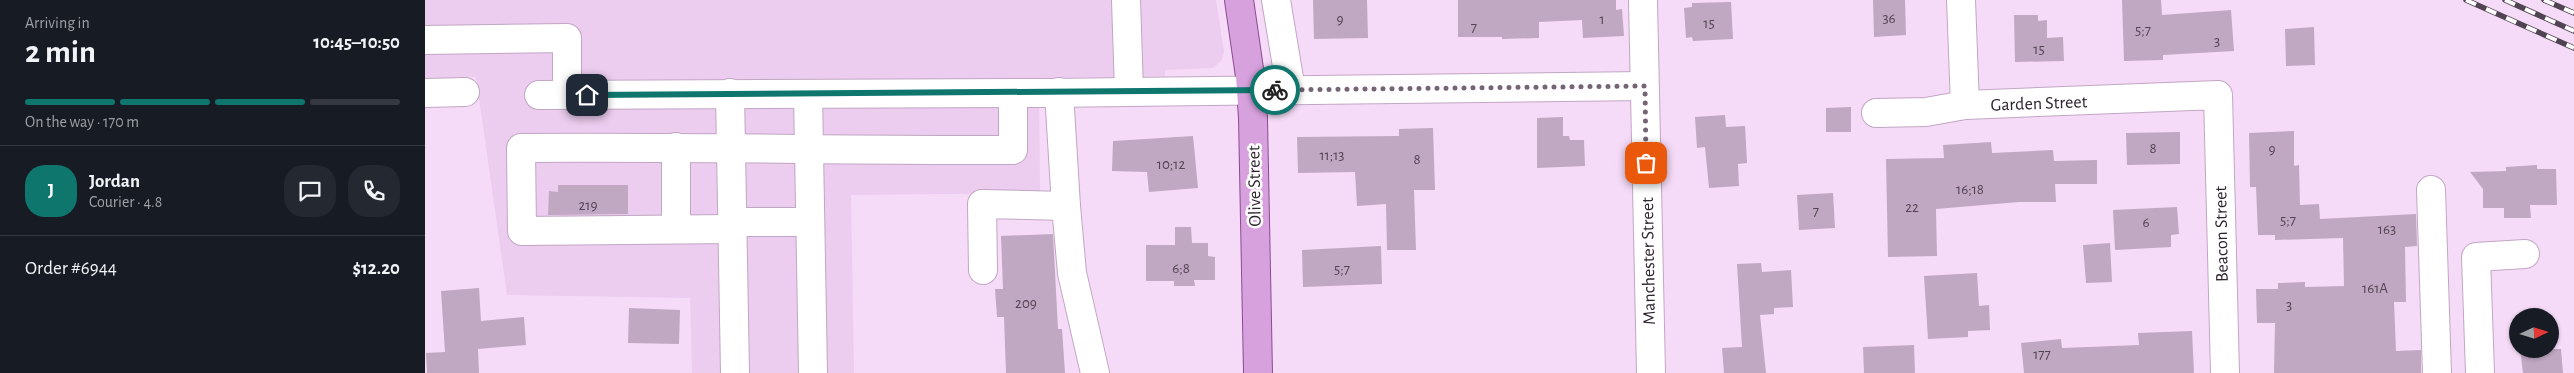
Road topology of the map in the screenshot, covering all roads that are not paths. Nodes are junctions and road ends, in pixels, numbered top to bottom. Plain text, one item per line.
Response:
1 (1126, 0) edge
2 (1239, 0) edge
3 (1276, 0) edge
4 (1643, 0) edge
5 (1961, 0) edge
6 (425, 40) edge
7 (1645, 86) junction
8 (1252, 90) junction
9 (1291, 90) junction
10 (1129, 91) junction
11 (465, 92) dead end
12 (1059, 92) junction
13 (425, 93) edge
14 (1013, 93) junction
15 (730, 94) junction
16 (808, 94) junction
17 (539, 95) dead end
18 (567, 95) junction
19 (2217, 96) joint
20 (1965, 105) junction
21 (1877, 113) dead end
22 (676, 147) junction
23 (731, 147) junction
24 (809, 150) junction
25 (2431, 190) dead end
26 (1066, 206) junction
27 (810, 222) junction
28 (732, 225) junction
29 (676, 230) junction
30 (2525, 254) dead end
31 (983, 270) dead end
32 (735, 373) edge
33 (813, 373) edge
34 (1095, 373) edge
35 (1258, 373) edge
36 (1651, 373) edge
37 (2225, 373) edge
38 (2437, 373) edge
39 (2480, 373) edge

1 - 10 street
2 - 8 main road, Olive Street
3 - 9 street
4 - 7 street, Manchester Street
5 - 20 street, Garden Street
6 - 18 street
7 - 9 street
7 - 36 street, Manchester Street
8 - 9 street
8 - 10 street
8 - 35 main road, Olive Street
10 - 12 street
11 - 13 street
12 - 14 street
12 - 26 street
14 - 16 street
14 - 24 street
15 - 16 street
15 - 18 street
15 - 23 street
16 - 24 street
17 - 18 street
19 - 20 street, Garden Street
19 - 37 street, Beacon Street
20 - 21 street
22 - 23 street
22 - 29 street
22 - 29 street
23 - 24 street
23 - 28 street
24 - 27 street
25 - 38 street
26 - 31 street
26 - 34 street
27 - 28 street
27 - 33 street
28 - 29 street
28 - 32 street
30 - 39 street

